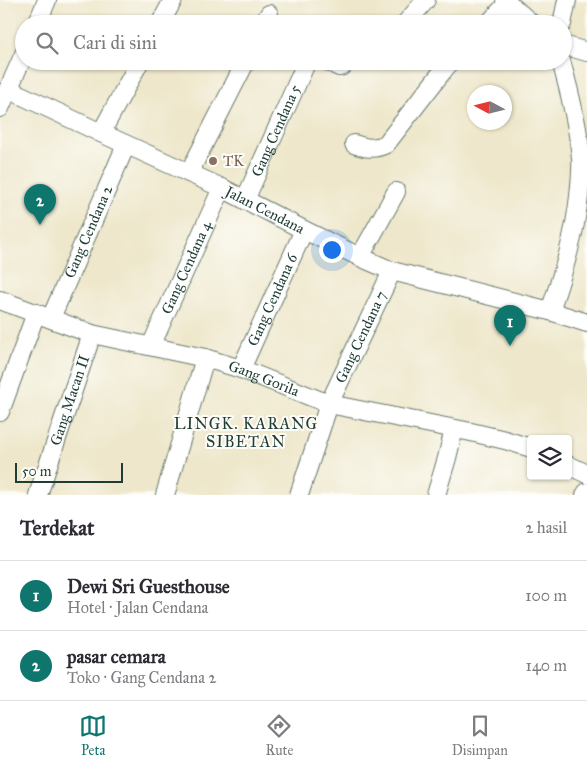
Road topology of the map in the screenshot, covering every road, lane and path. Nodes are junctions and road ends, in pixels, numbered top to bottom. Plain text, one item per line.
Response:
1 (48, 0) edge
2 (173, 0) edge
3 (426, 0) edge
4 (567, 0) edge
5 (506, 2) edge
6 (41, 15) edge
7 (165, 15) edge
8 (413, 15) edge
9 (495, 15) edge
10 (521, 15) edge
11 (564, 15) edge
12 (572, 48) edge
13 (587, 52) edge
14 (17, 70) edge
15 (135, 70) edge
16 (241, 70) edge
17 (303, 70) edge
18 (444, 70) edge
19 (563, 70) edge
20 (8, 89) junction
21 (0, 108) edge
22 (101, 134) junction
23 (354, 144) dead end
24 (126, 145) junction
25 (189, 173) junction
26 (222, 188) junction
27 (396, 192) dead end
28 (245, 200) junction
29 (304, 230) junction
30 (360, 257) junction
31 (392, 270) junction
32 (0, 300) edge
33 (550, 310) junction
34 (44, 315) junction
35 (587, 323) edge
36 (92, 334) junction
37 (151, 346) junction
38 (205, 358) junction
39 (241, 369) junction
40 (329, 404) junction
41 (0, 412) edge
42 (454, 429) junction
43 (527, 447) edge
44 (572, 467) edge
45 (587, 474) edge
46 (38, 495) edge
47 (165, 495) edge
48 (299, 495) edge
49 (436, 495) edge

1 - 6 street
2 - 7 street
3 - 8 street
4 - 11 street
5 - 9 street
5 - 10 street
12 - 13 street
14 - 20 street
15 - 22 street
16 - 25 street
17 - 28 street, Gang Cendana 5
18 - 23 street
19 - 33 street
20 - 21 street
20 - 22 street, Jalan Cendana
22 - 24 street, Jalan Cendana
24 - 25 street, Jalan Cendana
24 - 34 street, Gang Cendana 2
25 - 26 street, Jalan Cendana
26 - 28 street, Jalan Cendana
26 - 37 street, Gang Cendana 4
27 - 30 street
28 - 29 street, Jalan Cendana
29 - 30 street, Jalan Cendana
29 - 39 street, Gang Cendana 6
30 - 31 street, Jalan Cendana
31 - 33 street, Jalan Cendana
31 - 40 street, Gang Cendana 7
32 - 34 street, Gang Gorila
33 - 35 street, Jalan Cendana
34 - 36 street, Gang Gorila
34 - 41 street, Gang Cendana 2
36 - 37 street, Gang Gorila
36 - 46 street, Gang Macan II
37 - 38 street, Gang Gorila
38 - 39 street, Gang Gorila
38 - 47 street
39 - 40 street, Gang Gorila
40 - 42 street, Gang Gorila
40 - 48 street, Gang Cendana 7
42 - 43 street, Gang Gorila
42 - 49 street
44 - 45 street

